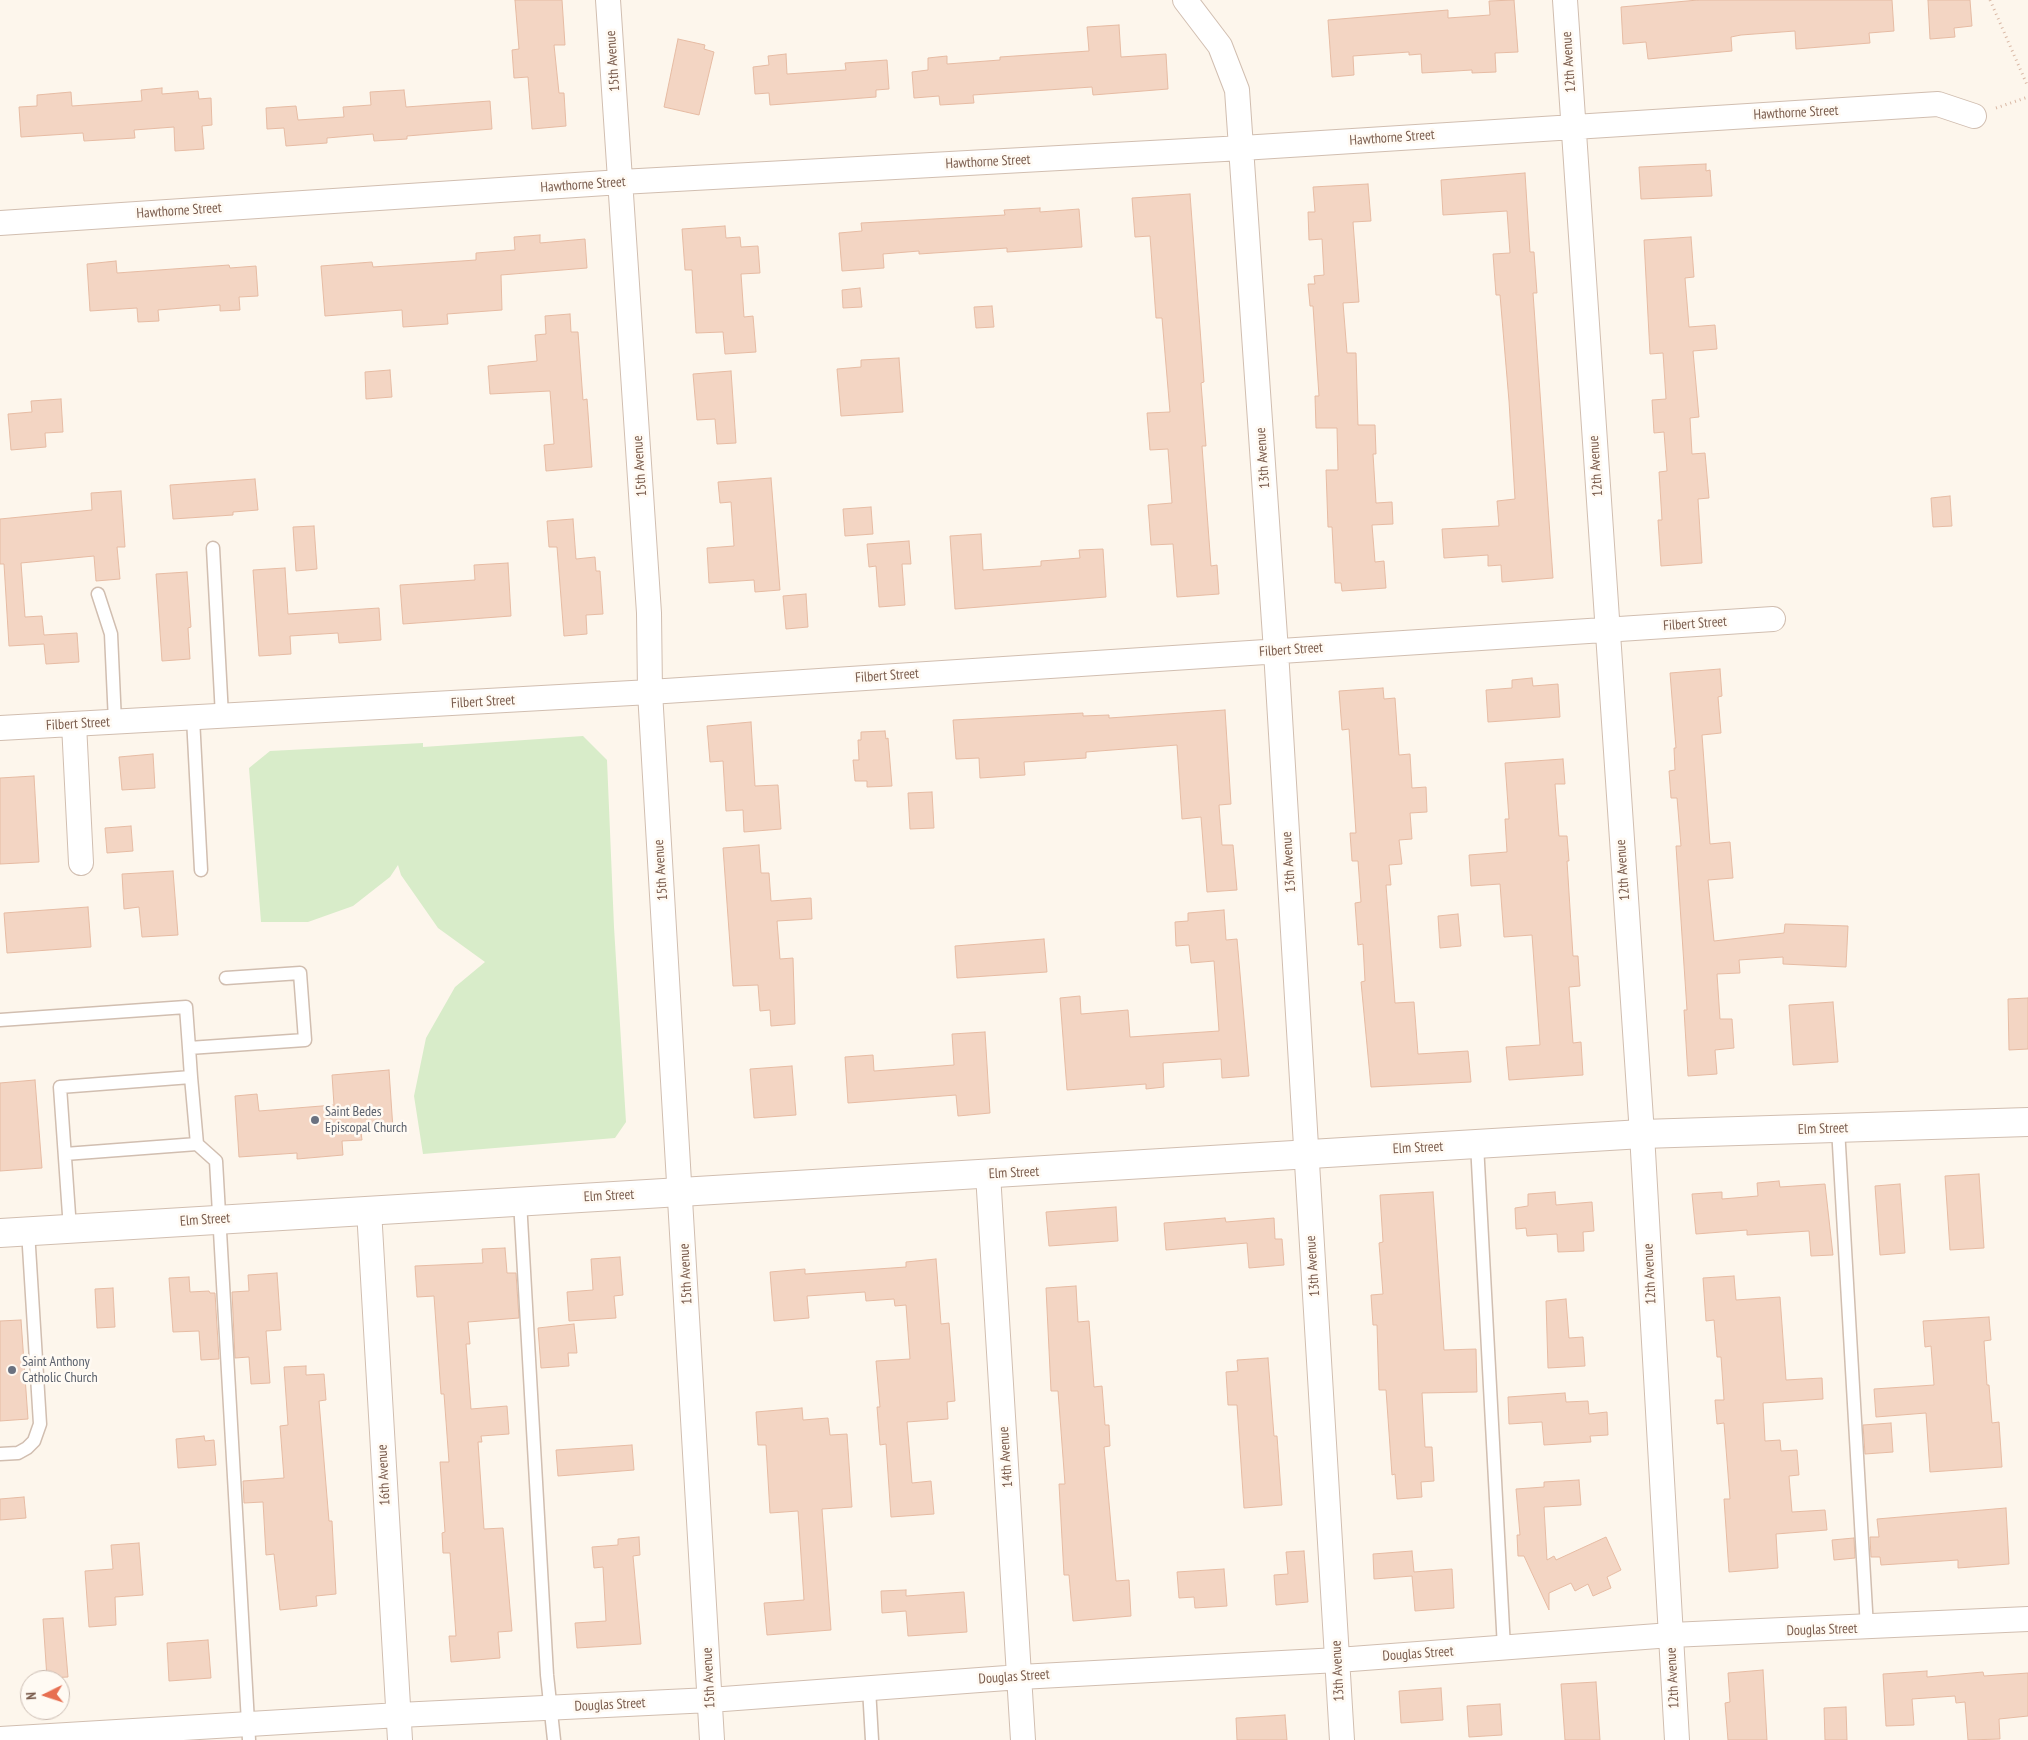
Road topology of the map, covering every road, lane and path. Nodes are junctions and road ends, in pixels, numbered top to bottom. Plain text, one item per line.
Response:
1 (608, 0) edge
2 (1185, 0) edge
3 (1565, 0) edge
4 (1990, 0) edge
5 (2028, 87) edge
6 (2028, 97) edge
7 (1974, 116) joint
8 (1574, 126) junction
9 (1242, 148) junction
10 (621, 182) junction
11 (0, 222) edge
12 (213, 548) dead end
13 (98, 594) dead end
14 (1773, 619) dead end
15 (1607, 630) junction
16 (1276, 651) junction
17 (650, 692) junction
18 (222, 716) junction
19 (193, 718) junction
20 (115, 722) junction
21 (74, 724) junction
22 (0, 728) edge
23 (80, 863) dead end
24 (201, 870) dead end
25 (226, 978) dead end
26 (0, 1020) edge
27 (189, 1048) junction
28 (191, 1077) junction
29 (2028, 1122) edge
30 (1838, 1128) junction
31 (1642, 1134) junction
32 (197, 1144) junction
33 (1476, 1144) junction
34 (65, 1154) junction
35 (1307, 1154) junction
36 (988, 1174) junction
37 (681, 1192) junction
38 (520, 1201) junction
39 (368, 1210) junction
40 (219, 1220) junction
41 (70, 1229) junction
42 (28, 1231) junction
43 (0, 1233) edge
44 (0, 1454) edge
45 (2028, 1619) edge
46 (1866, 1628) junction
47 (1671, 1635) junction
48 (1504, 1648) junction
49 (1338, 1660) junction
50 (1020, 1676) junction
51 (869, 1688) junction
52 (710, 1700) junction
53 (550, 1708) junction
54 (399, 1715) junction
55 (249, 1732) edge
56 (0, 1739) edge
57 (400, 1740) edge
58 (554, 1740) edge
59 (712, 1740) edge
60 (872, 1740) edge
61 (1023, 1740) edge
62 (1342, 1740) edge
63 (1677, 1740) edge

1 - 10 street, 15th Avenue
2 - 9 street, 13th Avenue
3 - 8 street, 12th Avenue
4 - 5 path
6 - 7 path
7 - 8 street, Hawthorne Street
8 - 9 street, Hawthorne Street
8 - 15 street, 12th Avenue
9 - 10 street, Hawthorne Street
9 - 16 street, 13th Avenue
10 - 11 street, Hawthorne Street
10 - 17 street, 15th Avenue
12 - 18 lane
13 - 20 lane
14 - 15 street, Filbert Street
15 - 16 street, Filbert Street
15 - 31 street, 12th Avenue
16 - 17 street, Filbert Street
16 - 35 street, 13th Avenue
17 - 18 street, Filbert Street
17 - 37 street, 15th Avenue
18 - 19 street, Filbert Street
19 - 20 street, Filbert Street
19 - 24 lane
20 - 21 street, Filbert Street
21 - 22 street, Filbert Street
21 - 23 street
25 - 27 lane
26 - 27 lane
27 - 28 lane
28 - 32 lane
28 - 34 lane
29 - 30 street, Elm Street
30 - 31 street, Elm Street
30 - 46 lane
31 - 33 street, Elm Street
31 - 47 street, 12th Avenue
32 - 34 lane
32 - 40 lane
33 - 35 street, Elm Street
33 - 48 lane
34 - 41 lane
35 - 36 street, Elm Street
35 - 49 street, 13th Avenue
36 - 37 street, Elm Street
36 - 50 street, 14th Avenue
37 - 38 street, Elm Street
37 - 52 street, 15th Avenue
38 - 39 street, Elm Street
38 - 53 lane
39 - 40 street, Elm Street
39 - 54 street, 16th Avenue
40 - 41 street, Elm Street
40 - 55 lane
41 - 42 street, Elm Street
42 - 43 street, Elm Street
42 - 44 lane
45 - 46 street, Douglas Street
46 - 47 street, Douglas Street
47 - 48 street, Douglas Street
47 - 63 street, 12th Avenue
48 - 49 street, Douglas Street
49 - 50 street, Douglas Street
49 - 62 street, 13th Avenue
50 - 51 street, Douglas Street
50 - 61 street, 14th Avenue
51 - 52 street, Douglas Street
51 - 60 lane
52 - 53 street, Douglas Street
52 - 59 street, 15th Avenue
53 - 54 street, Douglas Street
53 - 58 lane
54 - 55 street, Douglas Street
54 - 57 street, 16th Avenue
55 - 56 street, Douglas Street

